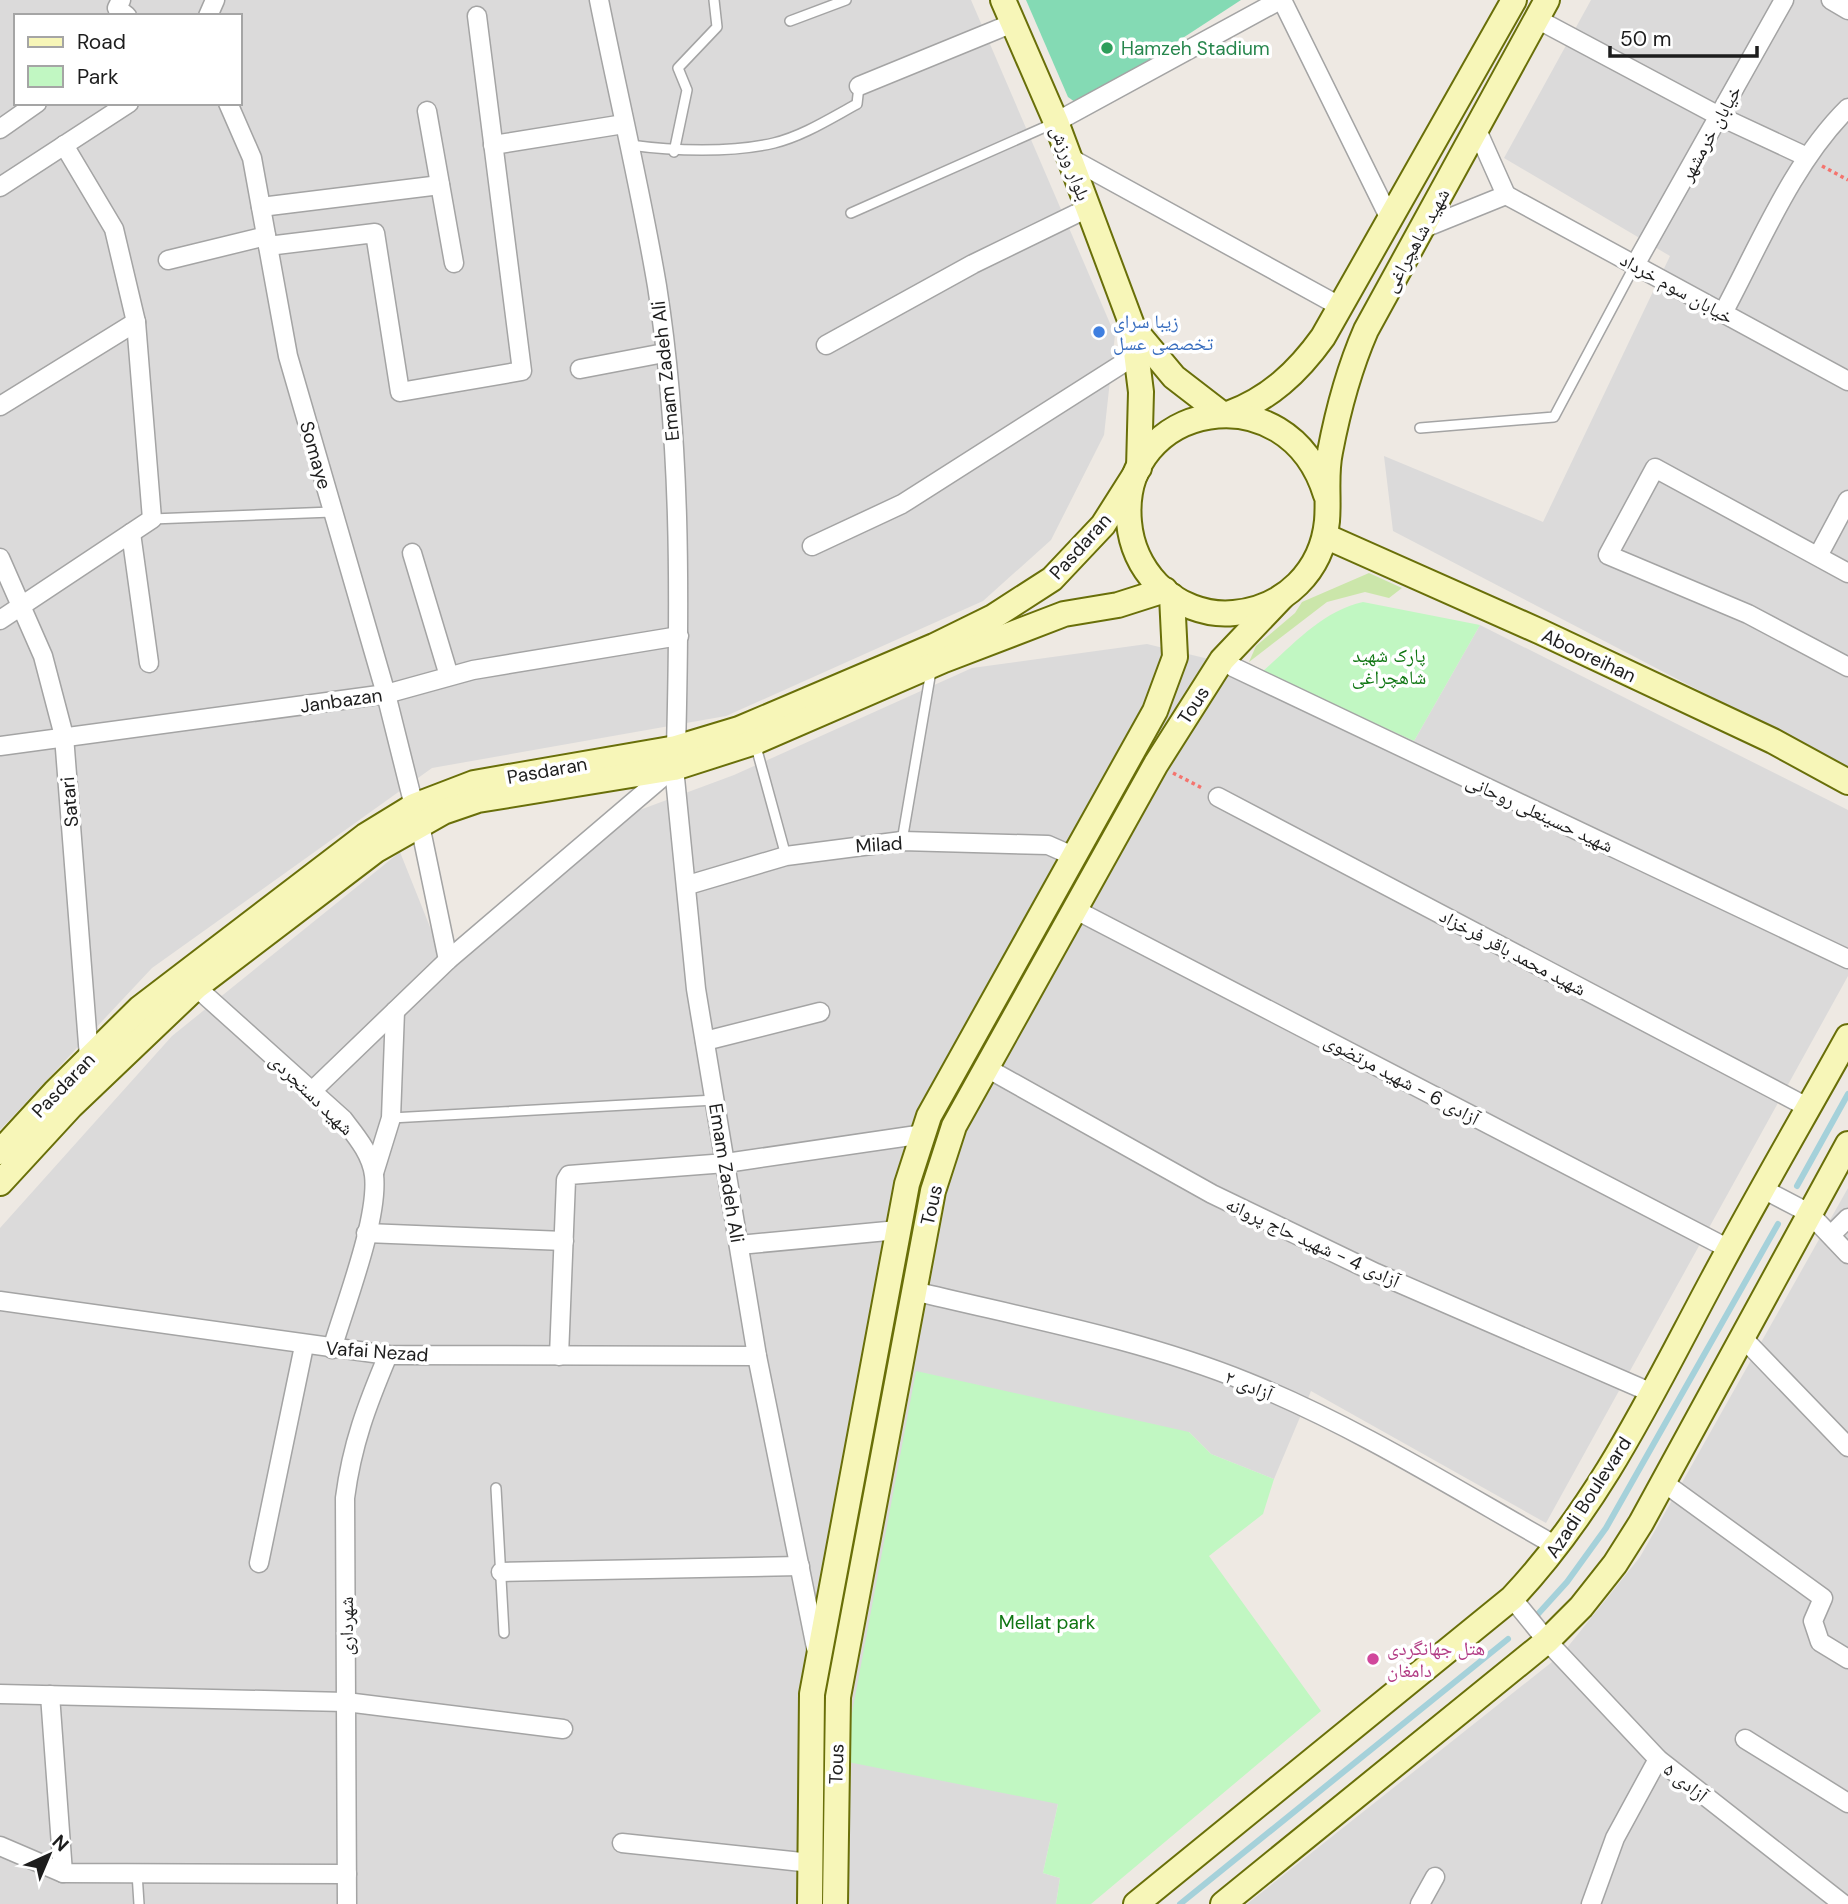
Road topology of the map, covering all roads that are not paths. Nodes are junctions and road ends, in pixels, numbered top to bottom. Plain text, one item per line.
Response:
1 (599, 0) edge
2 (713, 0) edge
3 (846, 0) edge
4 (1281, 0) edge
5 (1514, 0) edge
6 (1784, 0) edge
7 (1831, 0) edge
8 (1542, 9) edge
9 (1848, 10) edge
10 (1008, 11) edge
11 (477, 16) dead end
12 (790, 21) dead end
13 (859, 86) joint
14 (34, 105) edge
15 (126, 105) edge
16 (229, 105) edge
17 (1848, 108) edge
18 (427, 111) dead end
19 (1719, 116) junction
20 (1056, 122) junction
21 (624, 124) junction
22 (0, 129) edge
23 (1477, 130) junction
24 (64, 145) junction
25 (494, 145) junction
26 (628, 145) junction
27 (674, 152) junction
28 (1070, 158) junction
29 (1807, 158) junction
30 (440, 185) junction
31 (0, 187) edge
32 (1506, 195) junction
33 (261, 208) junction
34 (1088, 208) junction
35 (851, 214) dead end
36 (1391, 221) junction
37 (1420, 233) junction
38 (267, 241) junction
39 (168, 260) dead end
40 (453, 263) dead end
41 (1635, 265) junction
42 (1341, 307) junction
43 (1723, 313) junction
44 (136, 322) junction
45 (1133, 328) junction
46 (826, 345) dead end
47 (664, 353) junction
48 (1136, 355) junction
49 (580, 369) dead end
50 (1848, 381) edge
51 (0, 406) edge
52 (1225, 414) junction
53 (1420, 428) dead end
54 (1138, 471) junction
55 (1326, 495) junction
56 (1848, 500) edge
57 (332, 512) junction
58 (152, 519) junction
59 (131, 533) junction
60 (1325, 536) junction
61 (812, 546) dead end
62 (412, 553) dead end
63 (1818, 556) junction
64 (0, 558) edge
65 (1848, 573) edge
66 (1168, 593) junction
67 (1282, 597) junction
68 (24, 606) junction
69 (0, 621) edge
70 (679, 636) junction
71 (149, 663) dead end
72 (932, 666) junction
73 (1233, 667) dead end
74 (1848, 667) edge
75 (449, 676) junction
76 (386, 694) junction
77 (64, 736) junction
78 (755, 742) junction
79 (0, 746) edge
80 (675, 758) junction
81 (1848, 782) edge
82 (1218, 797) road end
83 (417, 815) junction
84 (902, 841) junction
85 (786, 856) junction
86 (1073, 856) junction
87 (688, 885) junction
88 (1074, 909) junction
89 (1848, 959) edge
90 (448, 960) junction
91 (196, 987) junction
92 (395, 1011) junction
93 (820, 1012) dead end
94 (1848, 1037) edge
95 (705, 1041) junction
96 (89, 1057) junction
97 (985, 1068) junction
98 (312, 1091) junction
99 (715, 1100) junction
100 (1808, 1108) junction
101 (391, 1118) junction
102 (924, 1134) junction
103 (1848, 1144) edge
104 (0, 1152) edge
105 (726, 1163) junction
106 (374, 1173) junction
107 (0, 1183) edge
108 (1761, 1188) junction
109 (1809, 1213) junction
110 (1848, 1217) edge
111 (898, 1230) junction
112 (366, 1233) junction
113 (1831, 1235) junction
114 (564, 1241) junction
115 (739, 1245) junction
116 (1729, 1250) junction
117 (1848, 1254) edge
118 (914, 1291) junction
119 (0, 1301) edge
120 (1741, 1336) junction
121 (304, 1346) junction
122 (332, 1349) junction
123 (388, 1355) junction
124 (559, 1356) junction
125 (757, 1356) junction
126 (1652, 1393) junction
127 (1848, 1447) edge
128 (1663, 1482) junction
129 (496, 1488) dead end
130 (1558, 1547) junction
131 (260, 1563) dead end
132 (801, 1570) junction
133 (501, 1572) junction
134 (831, 1587) junction
135 (1512, 1598) junction
136 (504, 1633) dead end
137 (1547, 1641) junction
138 (818, 1660) junction
139 (1848, 1660) edge
140 (0, 1694) edge
141 (50, 1695) junction
142 (346, 1702) junction
143 (563, 1729) dead end
144 (1745, 1739) dead end
145 (1658, 1759) junction
146 (1848, 1803) edge
147 (622, 1843) dead end
148 (0, 1846) edge
149 (811, 1863) junction
150 (138, 1872) junction
151 (63, 1873) junction
152 (347, 1874) junction
153 (1435, 1877) dead end
154 (1595, 1903) edge
155 (139, 1904) edge
156 (347, 1904) edge
157 (810, 1904) edge
158 (835, 1904) edge
159 (1136, 1904) edge
160 (1223, 1904) edge
161 (1420, 1904) edge
162 (1843, 1904) edge

1 - 21 street, Emam Zadeh Ali
2 - 27 lane
3 - 12 lane
4 - 20 street
4 - 36 street
5 - 36 street, شهید شاهچراغی
6 - 19 street, خیابان خرمشهر
7 - 9 street
8 - 19 street
8 - 23 street, شهید شاهچراغی
10 - 13 street
10 - 20 street, بلوار ورزش
11 - 25 street
13 - 27 lane
14 - 22 street
15 - 24 street
16 - 33 street, Somaye
17 - 29 street
18 - 30 street
19 - 29 street
19 - 41 street, خیابان خرمشهر
20 - 28 street, بلوار ورزش
20 - 35 lane
21 - 25 street
21 - 26 street, Emam Zadeh Ali
23 - 32 street
23 - 37 street, شهید شاهچراغی
24 - 31 street
24 - 44 street
25 - 38 street
26 - 27 lane
26 - 47 street, Emam Zadeh Ali
28 - 34 street, بلوار ورزش
28 - 42 street
29 - 43 street
30 - 33 street
30 - 40 street
32 - 37 street
32 - 41 street, خیابان سوم خرداد
33 - 38 street, Somaye
34 - 45 street, بلوار ورزش
34 - 46 street
36 - 37 street
36 - 42 street, شهید شاهچراغی
37 - 55 street, شهید شاهچراغی
38 - 39 street
38 - 57 street, Somaye
41 - 43 street, خیابان سوم خرداد
41 - 53 lane
42 - 52 street, شهید شاهچراغی
43 - 50 street, خیابان سوم خرداد
44 - 51 street
44 - 58 street
45 - 48 street
45 - 52 street
47 - 49 street
47 - 70 street, Emam Zadeh Ali
48 - 54 street
48 - 61 street
52 - 54 street
52 - 55 street
54 - 66 street
54 - 80 street, Pasdaran
55 - 60 street
56 - 63 street
57 - 58 lane
57 - 76 street, Somaye
58 - 59 street
59 - 68 street
59 - 71 street
60 - 67 street
60 - 81 street, Abooreihan
62 - 75 street
63 - 65 street
63 - 74 street
64 - 68 street, Satari
66 - 67 street
66 - 72 street, Pasdaran
66 - 86 street, Tous
67 - 88 street, Tous
68 - 69 street
68 - 77 street, Satari
70 - 75 street, Janbazan
70 - 80 street, Emam Zadeh Ali
72 - 78 street, Pasdaran
72 - 84 lane
73 - 89 street, شهید حسینعلی روحانی
75 - 76 street, Janbazan
76 - 77 street, Janbazan
76 - 83 street, Somaye
77 - 79 street, Janbazan
77 - 96 street, Satari
78 - 80 street, Pasdaran
78 - 85 lane
80 - 83 street, Pasdaran
80 - 87 street, Emam Zadeh Ali
80 - 90 street
82 - 100 street, شهید محمد باقر فرخزاد
83 - 90 street, Somaye
83 - 91 street, Pasdaran
83 - 96 street, Pasdaran
84 - 85 street, Milad
84 - 86 street, Milad
85 - 87 street, Milad
86 - 102 street, Tous
87 - 95 street, Emam Zadeh Ali
88 - 97 street, Tous
88 - 116 street, آزادی 6 - شهید مرتضوی
90 - 92 street
91 - 98 street, شهید دستجردی
91 - 107 street, Pasdaran
92 - 98 street
92 - 101 street
93 - 95 street
94 - 100 street, Azadi Boulevard
95 - 99 street, Emam Zadeh Ali
96 - 104 street, Pasdaran
97 - 118 street, Tous
97 - 126 street, آزادی 4 - شهید حاج پروانه
98 - 106 street, شهید دستجردی
99 - 101 lane
99 - 105 street, Emam Zadeh Ali
100 - 108 street, Azadi Boulevard
101 - 106 street
102 - 105 street
102 - 111 street, Tous
103 - 109 street
105 - 114 street
105 - 115 street, Emam Zadeh Ali
106 - 112 street, شهید دستجردی
108 - 109 street
108 - 116 street, Azadi Boulevard
109 - 113 street
109 - 120 street
110 - 113 street
111 - 115 street
111 - 134 street, Tous
112 - 114 street
112 - 122 street, شهید دستجردی
113 - 117 street
114 - 124 street
115 - 125 street, Emam Zadeh Ali
116 - 126 street, Azadi Boulevard
118 - 130 street, آزادی ۲
118 - 158 street, Tous
119 - 121 street, Vafai Nezad
120 - 127 street
120 - 128 street
121 - 122 street, Vafai Nezad
121 - 131 street
122 - 123 street, Vafai Nezad
123 - 124 street, Vafai Nezad
123 - 142 street, شهرداری
124 - 125 street, Vafai Nezad
125 - 132 street, Emam Zadeh Ali
126 - 130 street, Azadi Boulevard
128 - 137 street
128 - 139 street
129 - 133 lane
130 - 135 street, Azadi Boulevard
132 - 133 street
132 - 134 street
132 - 138 street, Emam Zadeh Ali
133 - 136 lane
134 - 138 street, Tous
135 - 137 street, آزادی ۵
135 - 159 street, Azadi Boulevard
137 - 145 street, آزادی ۵
137 - 160 street
138 - 149 street, Tous
140 - 141 street
141 - 142 street
141 - 151 street
142 - 143 street
142 - 152 street, شهرداری
144 - 146 street
145 - 154 street
145 - 162 street, آزادی ۵
147 - 149 street
148 - 151 street
149 - 157 street, Tous
150 - 151 street
150 - 152 street
150 - 155 lane
152 - 156 street, شهرداری
153 - 161 street

